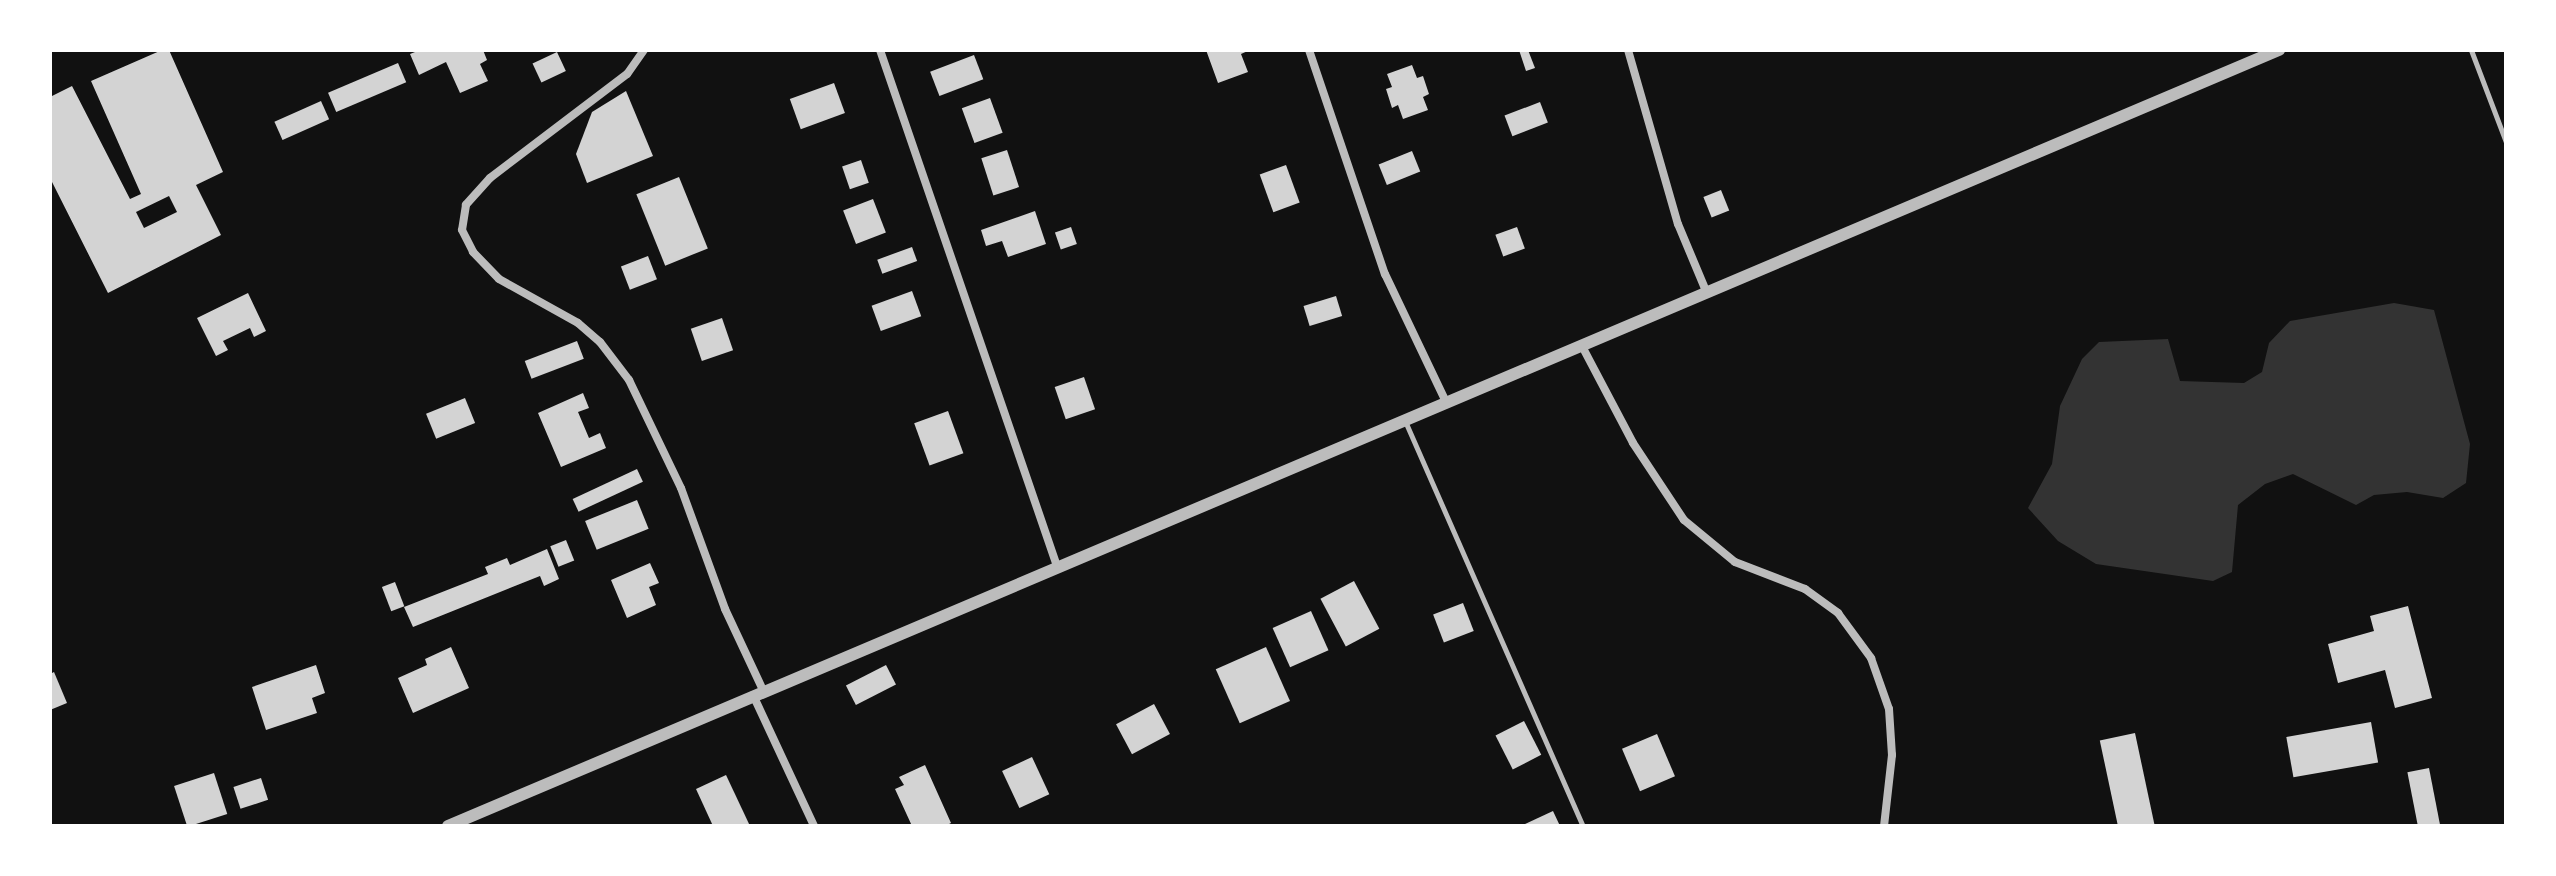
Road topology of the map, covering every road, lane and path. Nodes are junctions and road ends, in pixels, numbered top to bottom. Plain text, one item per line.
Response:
1 (644, 50) edge
2 (880, 50) edge
3 (1309, 50) edge
4 (1628, 50) edge
5 (2279, 50) edge
6 (2471, 50) edge
7 (2506, 142) edge
8 (1706, 291) junction
9 (1583, 348) junction
10 (1447, 404) junction
11 (1404, 420) junction
12 (1057, 566) junction
13 (758, 692) junction
14 (448, 826) edge
15 (814, 826) edge
16 (1583, 826) edge
17 (1884, 826) edge

1 - 13 street
2 - 12 street
3 - 10 street
4 - 8 street
5 - 8 street
6 - 7 lane
8 - 9 street
9 - 10 street
9 - 17 street
10 - 11 street
11 - 12 street
11 - 16 lane
12 - 13 street
13 - 14 street
13 - 15 street

